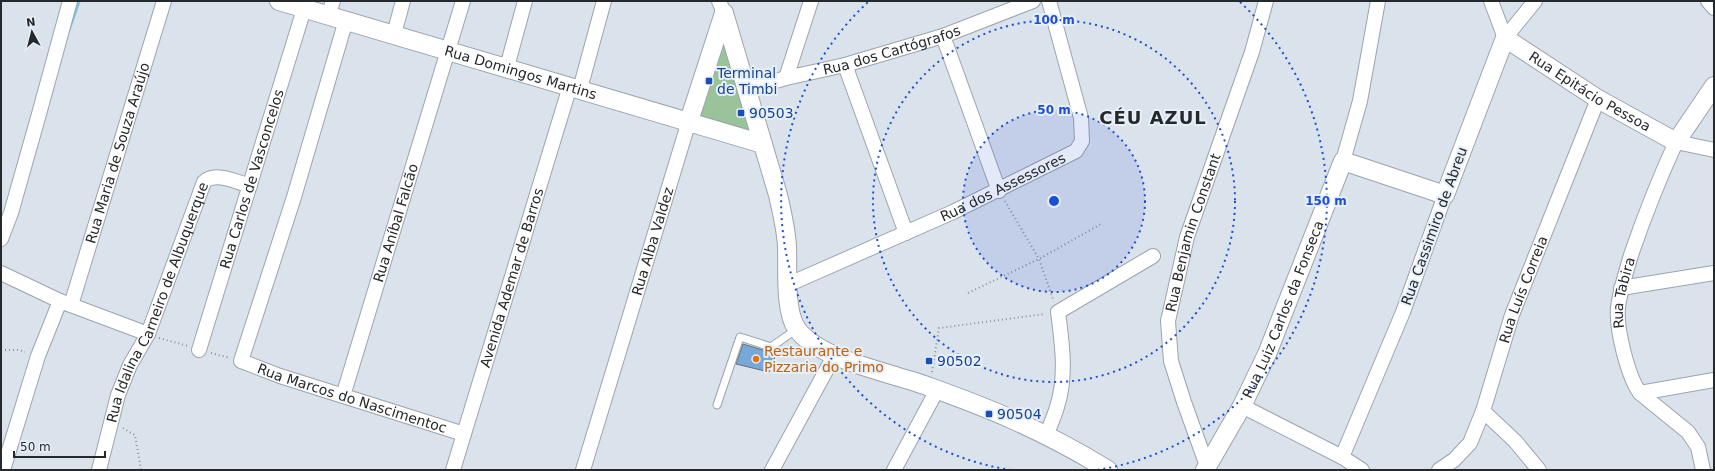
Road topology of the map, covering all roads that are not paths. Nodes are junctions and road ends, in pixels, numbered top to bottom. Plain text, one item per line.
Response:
1 (70, 1) edge
2 (164, 1) edge
3 (279, 1) edge
4 (403, 1) edge
5 (463, 1) edge
6 (525, 1) edge
7 (604, 1) edge
8 (811, 1) edge
9 (1033, 1) edge
10 (1048, 1) edge
11 (1266, 1) edge
12 (1378, 1) edge
13 (1491, 1) edge
14 (1535, 1) edge
15 (1708, 1) edge
16 (722, 7) edge
17 (330, 8) edge
18 (1714, 8) edge
19 (304, 9) junction
20 (346, 20) junction
21 (394, 34) junction
22 (942, 36) junction
23 (1505, 38) junction
24 (448, 50) junction
25 (845, 65) junction
26 (507, 67) junction
27 (786, 78) junction
28 (1714, 86) edge
29 (575, 88) junction
30 (748, 89) junction
31 (1598, 99) junction
32 (689, 121) junction
33 (1676, 142) junction
34 (763, 144) junction
35 (1714, 150) edge
36 (1343, 161) junction
37 (250, 186) junction
38 (999, 191) junction
39 (1445, 195) junction
40 (906, 233) junction
41 (1, 239) edge
42 (1153, 256) dead end
43 (1, 273) edge
44 (1714, 273) edge
45 (787, 285) junction
46 (1621, 288) junction
47 (65, 303) junction
48 (797, 329) junction
49 (148, 334) junction
50 (199, 350) dead end
51 (834, 356) junction
52 (1714, 380) edge
53 (933, 388) junction
54 (1640, 393) junction
55 (343, 396) junction
56 (717, 405) dead end
57 (1242, 406) junction
58 (1483, 411) junction
59 (464, 434) junction
60 (1046, 436) junction
61 (1342, 457) junction
62 (1206, 468) edge
63 (3, 470) edge
64 (99, 470) edge
65 (453, 470) edge
66 (583, 470) edge
67 (772, 470) edge
68 (894, 470) edge
69 (1108, 470) edge
70 (1362, 470) edge
71 (1439, 470) edge
72 (1539, 470) edge
73 (1703, 470) edge

1 - 41 street
2 - 47 street, Rua Maria de Souza Araújo
3 - 19 street, Rua Domingos Martins
4 - 21 street
5 - 24 street, Rua Aníbal Falcão
6 - 26 street
7 - 29 street, Avenida Ademar de Barros
8 - 27 street
9 - 22 street, Rua dos Cartógrafos
10 - 38 street, Rua dos Assessores
11 - 62 street, Rua Benjamin Constant
12 - 36 street, Rua Luiz Carlos da Fonseca
13 - 23 street
14 - 23 street, Rua Cassimiro de Abreu
15 - 18 street
16 - 30 street
16 - 32 street, Rua Alba Valdez
17 - 19 street, Rua Domingos Martins
17 - 20 street, Rua Domingos Martins
19 - 37 street, Rua Carlos de Vasconcelos
20 - 21 street, Rua Domingos Martins
20 - 55 street, Rua Marcos do Nascimentoc
21 - 24 street, Rua Domingos Martins
22 - 25 street, Rua dos Cartógrafos
22 - 38 street
23 - 31 street, Rua Epitácio Pessoa
23 - 39 street, Rua Cassimiro de Abreu
24 - 26 street, Rua Domingos Martins
24 - 55 street, Rua Aníbal Falcão
25 - 27 street, Rua dos Cartógrafos
25 - 40 street
26 - 29 street, Rua Domingos Martins
27 - 30 street, Rua dos Cartógrafos
28 - 33 street
29 - 32 street, Rua Domingos Martins
29 - 59 street, Avenida Ademar de Barros
30 - 34 street
31 - 33 street, Rua Epitácio Pessoa
31 - 58 street, Rua Luís Correia
32 - 34 street, Rua Domingos Martins
32 - 66 street, Rua Alba Valdez
33 - 35 street
33 - 46 street, Rua Tabira
34 - 45 street
36 - 39 street
36 - 57 street, Rua Luiz Carlos da Fonseca
37 - 49 street, Rua Idalina Carneiro de Albuquerque
37 - 50 street, Rua Carlos de Vasconcelos
38 - 40 street, Rua dos Assessores
39 - 61 street, Rua Cassimiro de Abreu
40 - 45 street, Rua dos Assessores
42 - 60 street
43 - 47 street
44 - 46 street
45 - 48 street
46 - 54 street, Rua Tabira
47 - 49 street
47 - 63 street, Rua Maria de Souza Araújo
48 - 51 street
48 - 56 lane
49 - 64 street, Rua Idalina Carneiro de Albuquerque
51 - 53 street
51 - 67 street
52 - 54 street
53 - 60 street
53 - 68 street
54 - 73 street, Rua Tabira
55 - 59 street, Rua Marcos do Nascimentoc
57 - 61 street
57 - 62 street, Rua Luiz Carlos da Fonseca
58 - 71 street, Rua Luís Correia
58 - 72 street
59 - 65 street, Avenida Ademar de Barros
60 - 69 street
61 - 70 street

